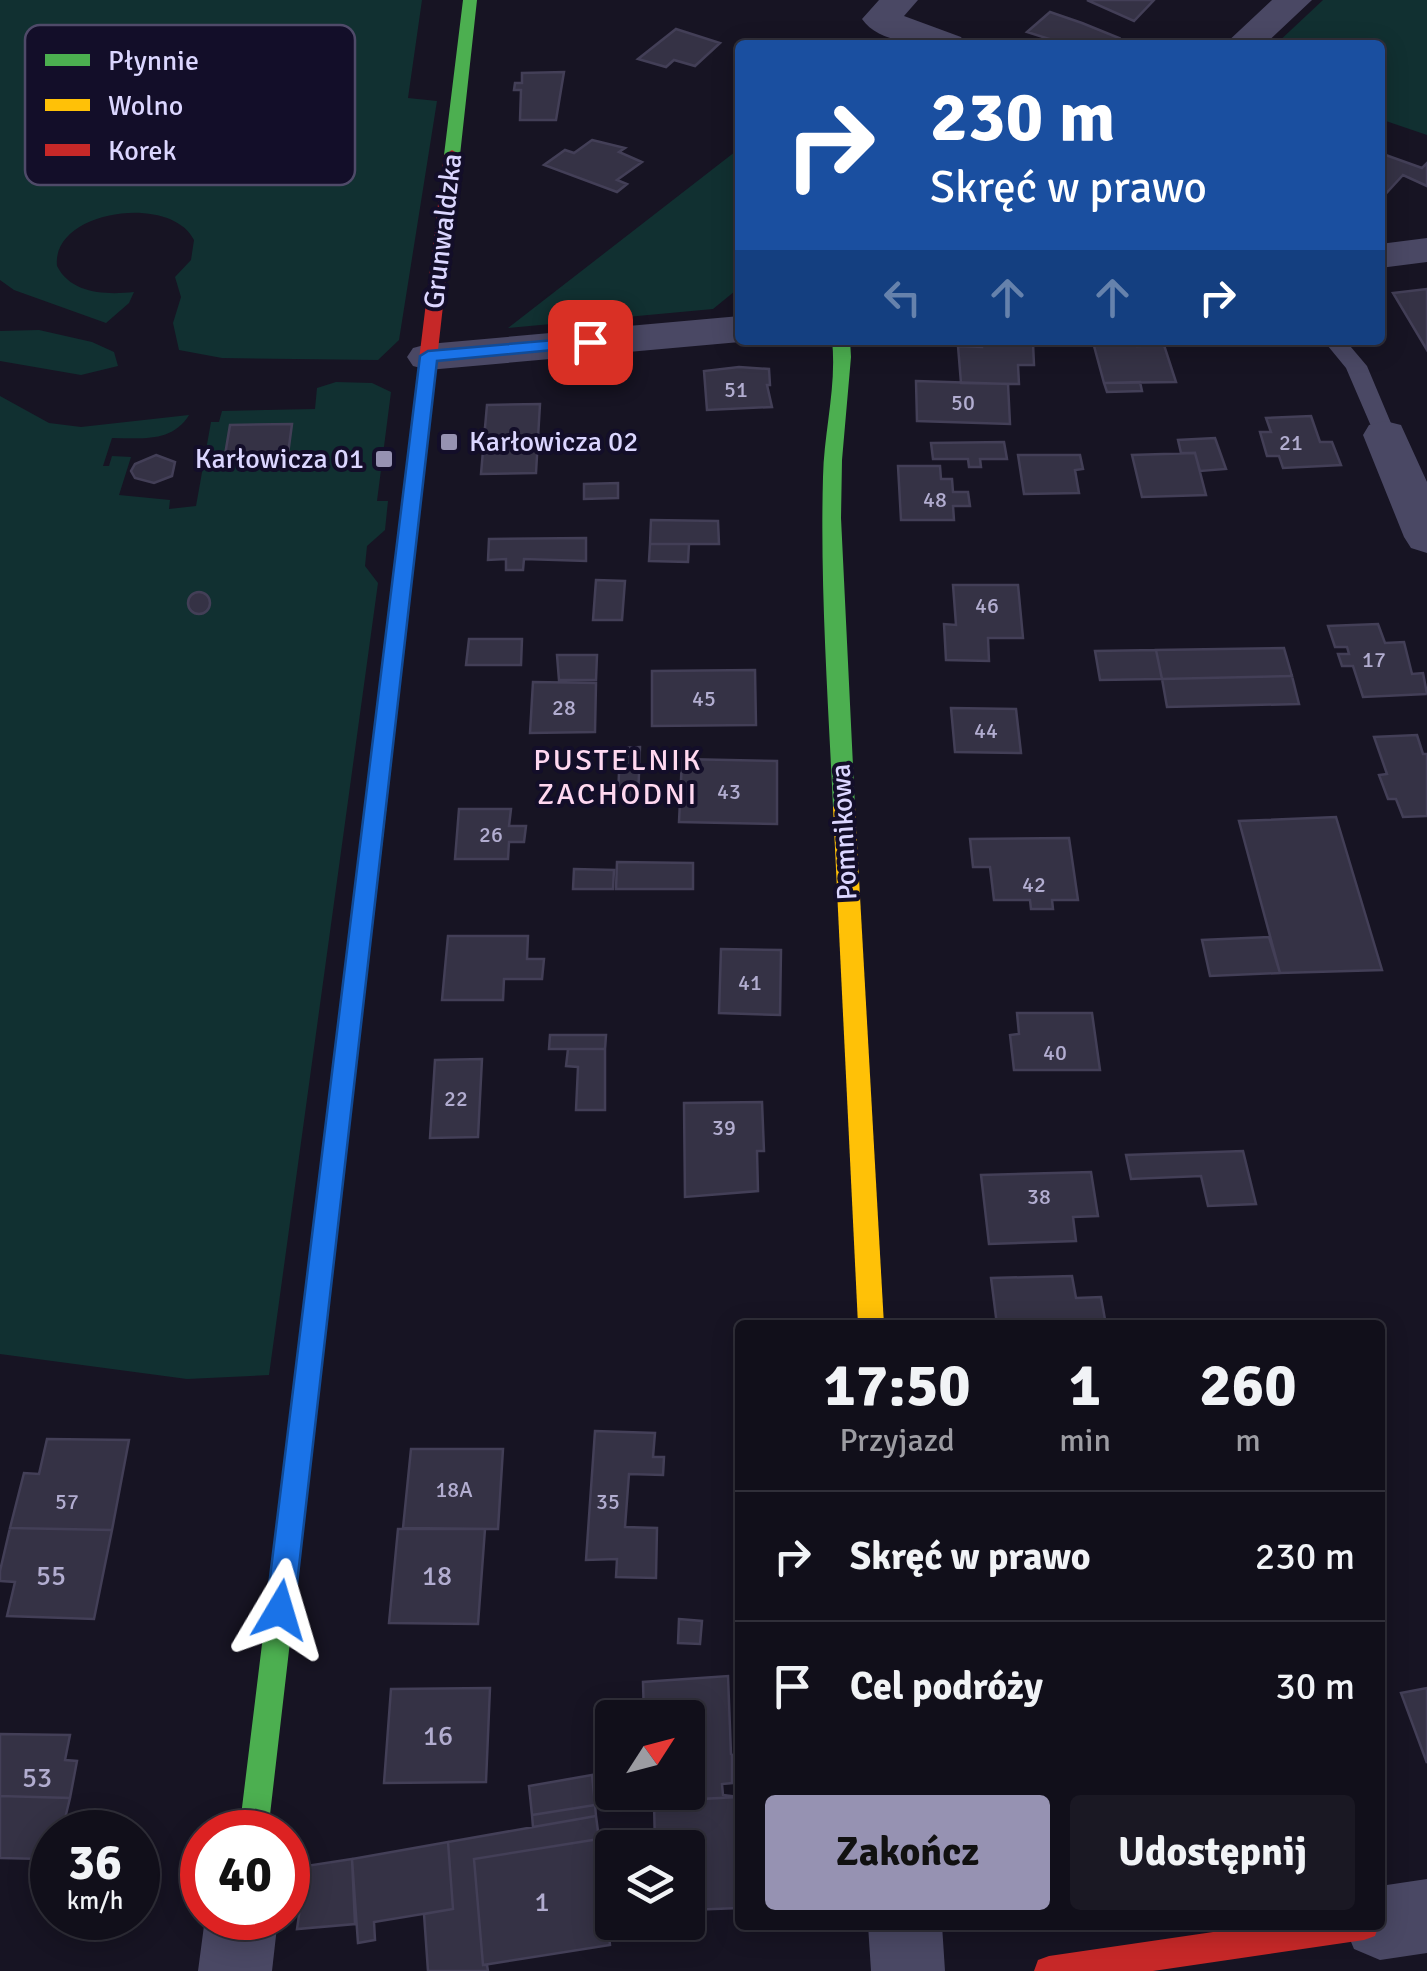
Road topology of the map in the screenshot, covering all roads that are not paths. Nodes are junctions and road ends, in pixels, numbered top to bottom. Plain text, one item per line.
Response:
1 (470, 0) edge
2 (1294, 0) edge
3 (890, 10) edge
4 (940, 40) edge
5 (1248, 40) edge
6 (1427, 250) edge
7 (1385, 255) edge
8 (735, 329) edge
9 (842, 345) edge
10 (1338, 345) edge
11 (428, 356) junction
12 (1384, 435) joint
13 (1427, 537) edge
14 (872, 1320) edge
15 (255, 1810) edge
16 (1427, 1916) edge
17 (1385, 1921) edge
18 (905, 1930) edge
19 (1330, 1930) edge
20 (240, 1940) edge
21 (236, 1971) edge
22 (908, 1971) edge
23 (1049, 1971) edge

1 - 11 street, Grunwaldzka
2 - 5 street
3 - 4 street
6 - 7 street
8 - 11 street
9 - 14 street, Pomnikowa
10 - 12 lane
11 - 15 street, Grunwaldzka
12 - 13 street
16 - 17 street
18 - 22 street
19 - 23 street
20 - 21 street

